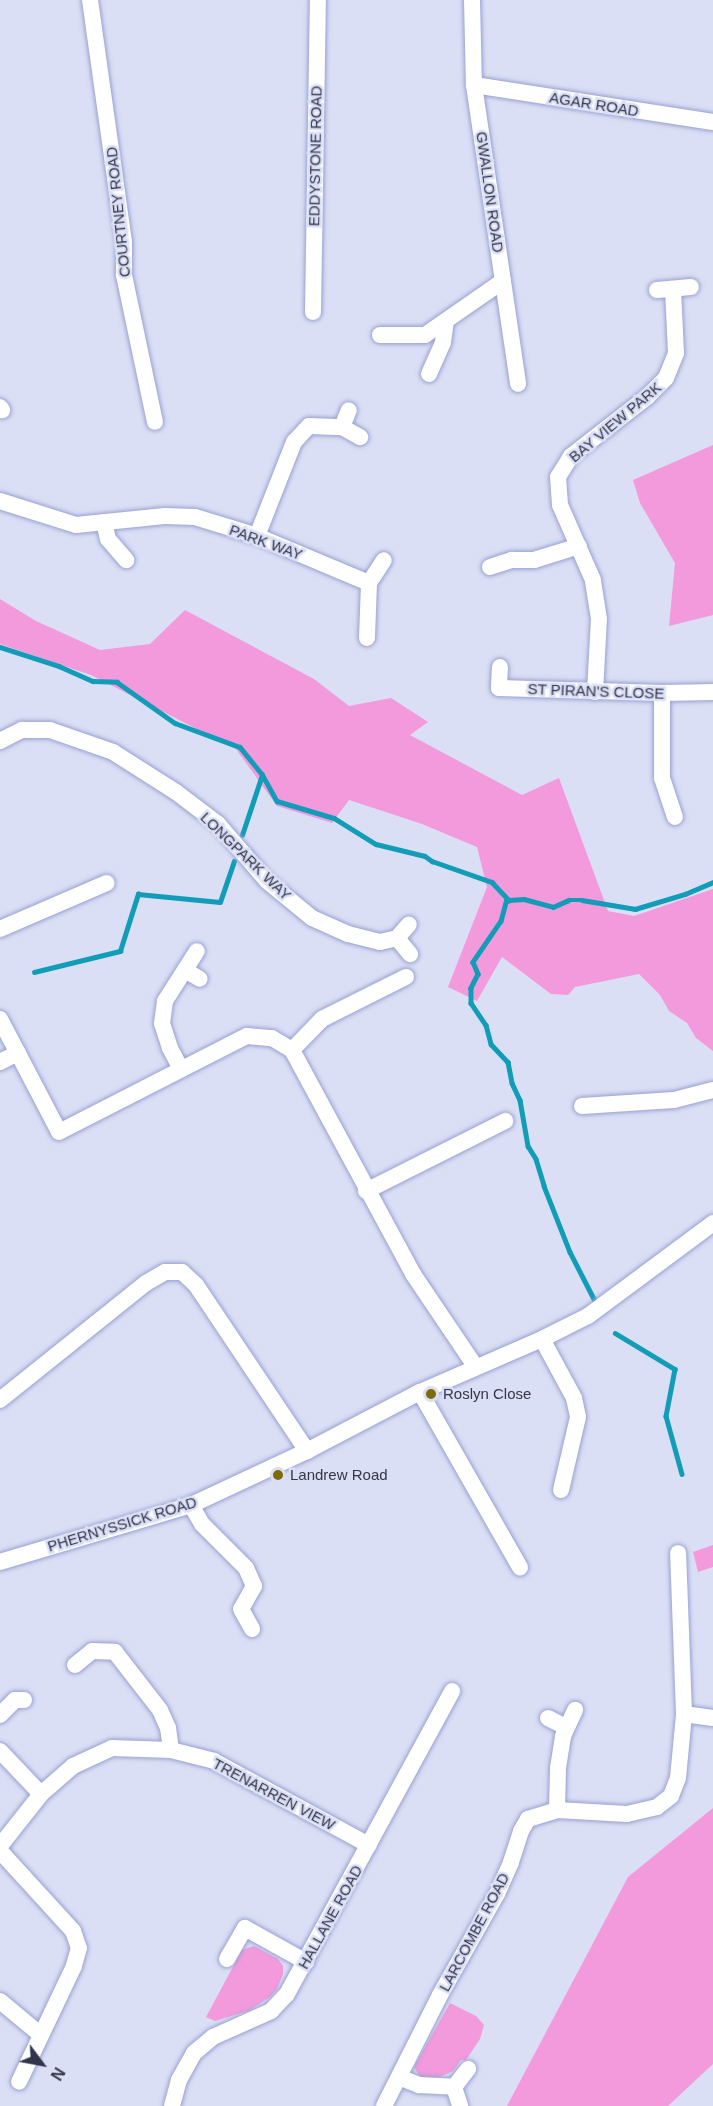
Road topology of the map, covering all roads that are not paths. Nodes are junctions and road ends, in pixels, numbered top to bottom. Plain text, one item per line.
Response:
1 (90, 0) edge
2 (318, 0) edge
3 (472, 0) edge
4 (474, 85) junction
5 (713, 122) edge
6 (503, 281) junction
7 (690, 287) dead end
8 (313, 312) dead end
9 (446, 321) junction
10 (380, 335) dead end
11 (429, 374) dead end
12 (518, 384) dead end
13 (349, 410) dead end
14 (154, 422) dead end
15 (342, 427) junction
16 (360, 437) dead end
17 (0, 501) edge
18 (104, 522) junction
19 (257, 536) junction
20 (579, 546) junction
21 (126, 560) dead end
22 (384, 560) dead end
23 (490, 567) dead end
24 (369, 583) junction
25 (367, 638) dead end
26 (500, 667) dead end
27 (595, 692) junction
28 (713, 692) edge
29 (662, 693) junction
30 (0, 741) edge
31 (678, 820) dead end
32 (107, 883) dead end
33 (409, 924) dead end
34 (0, 929) edge
35 (398, 938) junction
36 (197, 951) dead end
37 (410, 954) dead end
38 (185, 970) junction
39 (406, 977) dead end
40 (200, 979) dead end
41 (0, 1019) edge
42 (292, 1050) junction
43 (18, 1053) junction
44 (0, 1062) edge
45 (181, 1069) junction
46 (713, 1090) edge
47 (582, 1106) dead end
48 (505, 1121) dead end
49 (366, 1191) junction
50 (713, 1223) edge
51 (542, 1339) junction
52 (476, 1366) junction
53 (420, 1392) junction
54 (0, 1400) edge
55 (307, 1451) junction
56 (561, 1490) dead end
57 (191, 1505) junction
58 (678, 1553) dead end
59 (0, 1562) edge
60 (520, 1566) dead end
61 (252, 1629) dead end
62 (75, 1665) dead end
63 (452, 1690) dead end
64 (24, 1700) dead end
65 (575, 1710) dead end
66 (684, 1714) junction
67 (0, 1716) edge
68 (548, 1718) dead end
69 (713, 1718) edge
70 (567, 1727) junction
71 (171, 1750) junction
72 (0, 1751) edge
73 (41, 1794) junction
74 (557, 1810) junction
75 (369, 1845) junction
76 (0, 1846) edge
77 (0, 1851) edge
78 (227, 1959) dead end
79 (306, 1962) junction
80 (0, 2001) edge
81 (40, 2035) junction
82 (468, 2069) dead end
83 (399, 2077) junction
84 (19, 2082) dead end
85 (454, 2087) junction
86 (172, 2106) edge
87 (384, 2106) edge
88 (460, 2106) edge

1 - 14 street, COURTNEY ROAD
2 - 8 street, EDDYSTONE ROAD
3 - 4 street, GWALLON ROAD
4 - 5 street, AGAR ROAD
4 - 6 street, GWALLON ROAD
6 - 9 street
6 - 12 street, GWALLON ROAD
7 - 20 street, BAY VIEW PARK
9 - 10 street
9 - 11 street
13 - 15 street
15 - 16 street
15 - 19 street
17 - 18 street, PARK WAY
18 - 19 street, PARK WAY
18 - 21 street
19 - 24 street, PARK WAY
20 - 23 street
20 - 27 street, BAY VIEW PARK
22 - 24 street
24 - 25 street
26 - 27 street, ST PIRAN'S CLOSE
27 - 29 street, ST PIRAN'S CLOSE
28 - 29 street, ST PIRAN'S CLOSE
29 - 31 street
30 - 35 street, LONGPARK WAY
32 - 34 street
33 - 35 street
35 - 37 street
36 - 38 street
38 - 40 street
38 - 45 street
39 - 42 street
41 - 43 street
42 - 45 street
42 - 49 street
43 - 44 street
43 - 45 street
46 - 47 street
48 - 49 street
49 - 52 street
50 - 51 street, PHERNYSSICK ROAD
51 - 52 street, PHERNYSSICK ROAD
51 - 56 street
52 - 53 street, PHERNYSSICK ROAD
53 - 55 street, PHERNYSSICK ROAD
53 - 60 street
54 - 55 street
55 - 57 street, PHERNYSSICK ROAD
57 - 59 street, PHERNYSSICK ROAD
57 - 61 street
58 - 66 street, LARCOMBE ROAD
62 - 71 street
63 - 75 street, HALLANE ROAD
64 - 67 street
65 - 70 street
66 - 69 street
66 - 74 street, LARCOMBE ROAD
68 - 70 street
70 - 74 street
71 - 73 street, TRENARREN VIEW
71 - 75 street, TRENARREN VIEW
72 - 73 street
73 - 76 street, TRENARREN VIEW
74 - 83 street, LARCOMBE ROAD
75 - 79 street, HALLANE ROAD
77 - 81 street
78 - 79 street
79 - 86 street, HALLANE ROAD
80 - 81 street
81 - 84 street
82 - 85 street
83 - 85 street
83 - 87 street, LARCOMBE ROAD
85 - 88 street

